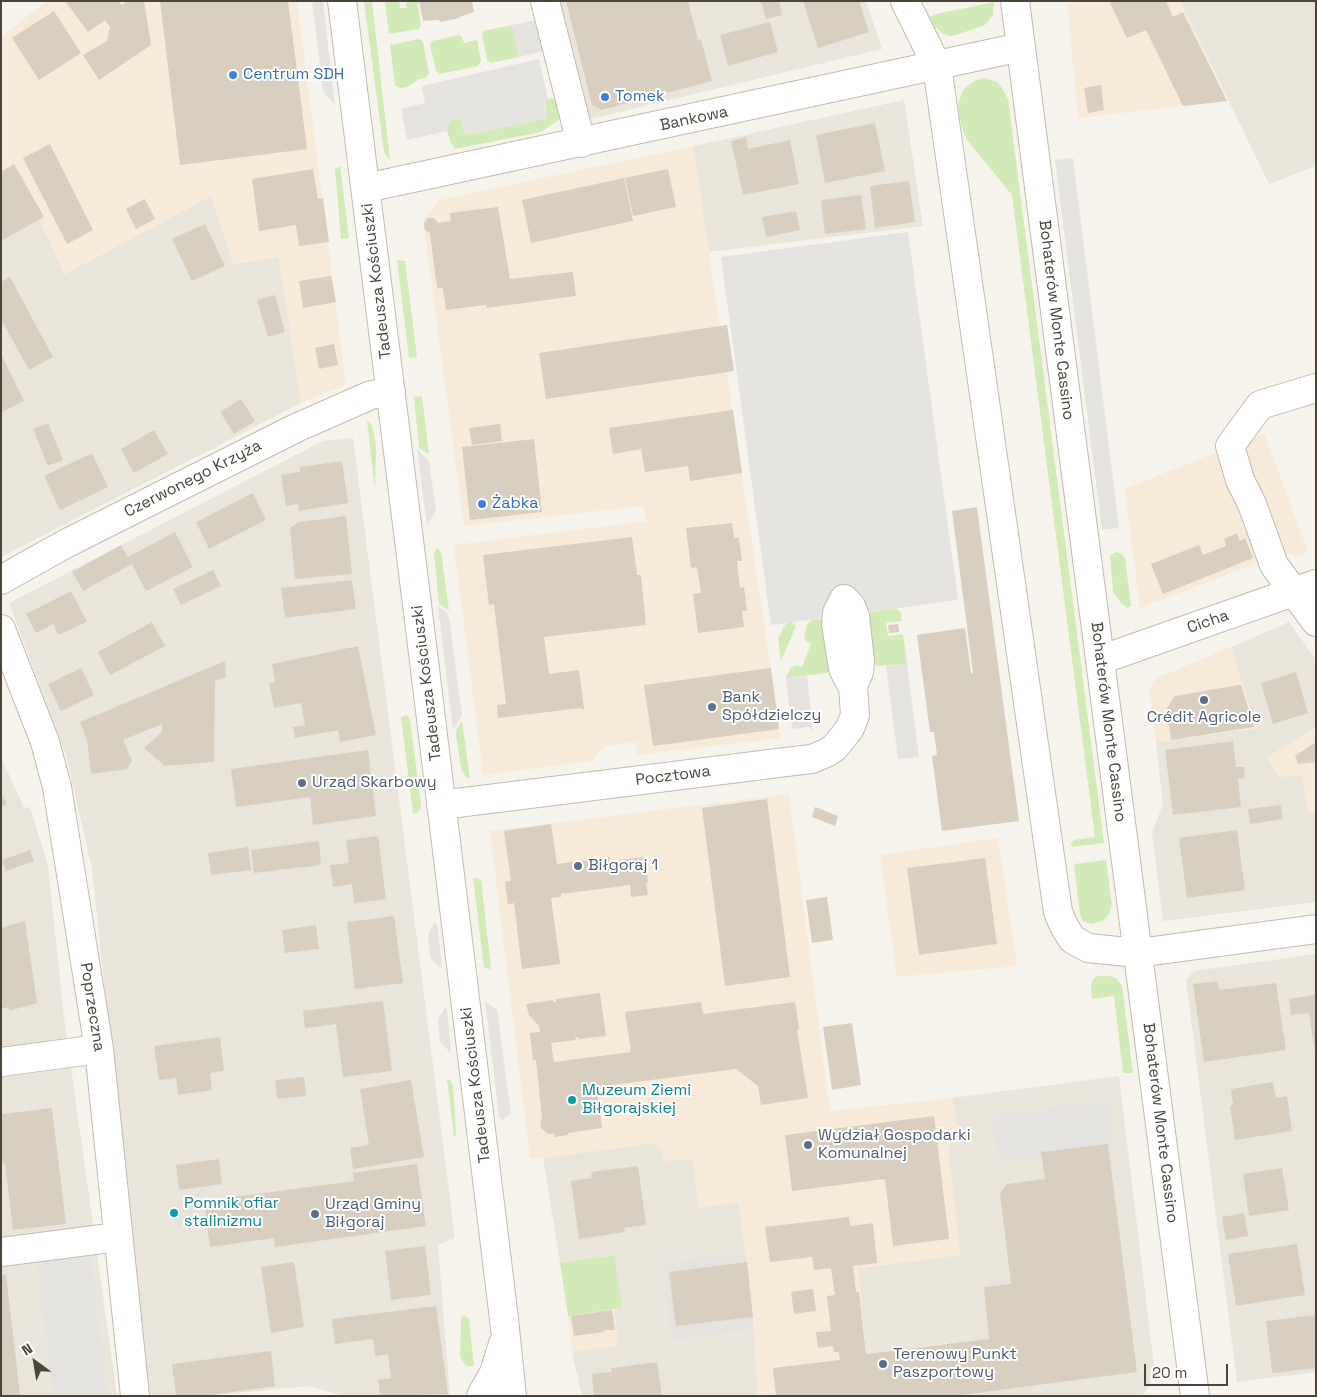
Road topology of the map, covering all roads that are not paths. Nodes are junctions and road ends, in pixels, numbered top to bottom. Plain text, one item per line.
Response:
1 (342, 1) edge
2 (545, 1) edge
3 (905, 1) edge
4 (1015, 1) edge
5 (1021, 48) junction
6 (937, 66) junction
7 (581, 143) junction
8 (366, 188) junction
9 (1316, 388) edge
10 (391, 392) junction
11 (1, 580) edge
12 (1304, 588) edge
13 (1316, 622) edge
14 (1, 629) edge
15 (1100, 660) junction
16 (854, 686) dead end
17 (441, 805) junction
18 (1316, 929) edge
19 (1138, 952) junction
20 (99, 1049) junction
21 (1, 1062) edge
22 (118, 1237) junction
23 (1, 1252) edge
24 (506, 1333) junction
25 (135, 1396) edge
26 (481, 1396) edge
27 (512, 1396) edge
28 (1195, 1396) edge

1 - 8 street, Tadeusza Kościuszki
2 - 7 street
3 - 6 street
4 - 5 street, Bohaterów Monte Cassino
5 - 6 street, Bankowa
5 - 15 street, Bohaterów Monte Cassino
6 - 7 street, Bankowa
6 - 19 street
7 - 8 street, Bankowa
8 - 10 street, Tadeusza Kościuszki
9 - 12 street
10 - 11 street, Czerwonego Krzyża
10 - 17 street, Tadeusza Kościuszki
12 - 13 street
12 - 15 street, Cicha
14 - 20 street, Poprzeczna
15 - 19 street, Bohaterów Monte Cassino
16 - 17 street, Pocztowa
17 - 24 street, Tadeusza Kościuszki
18 - 19 street
19 - 28 street, Bohaterów Monte Cassino
20 - 21 street
20 - 22 street, Poprzeczna
22 - 23 street
22 - 25 street, Poprzeczna
24 - 26 street
24 - 27 street, Tadeusza Kościuszki

